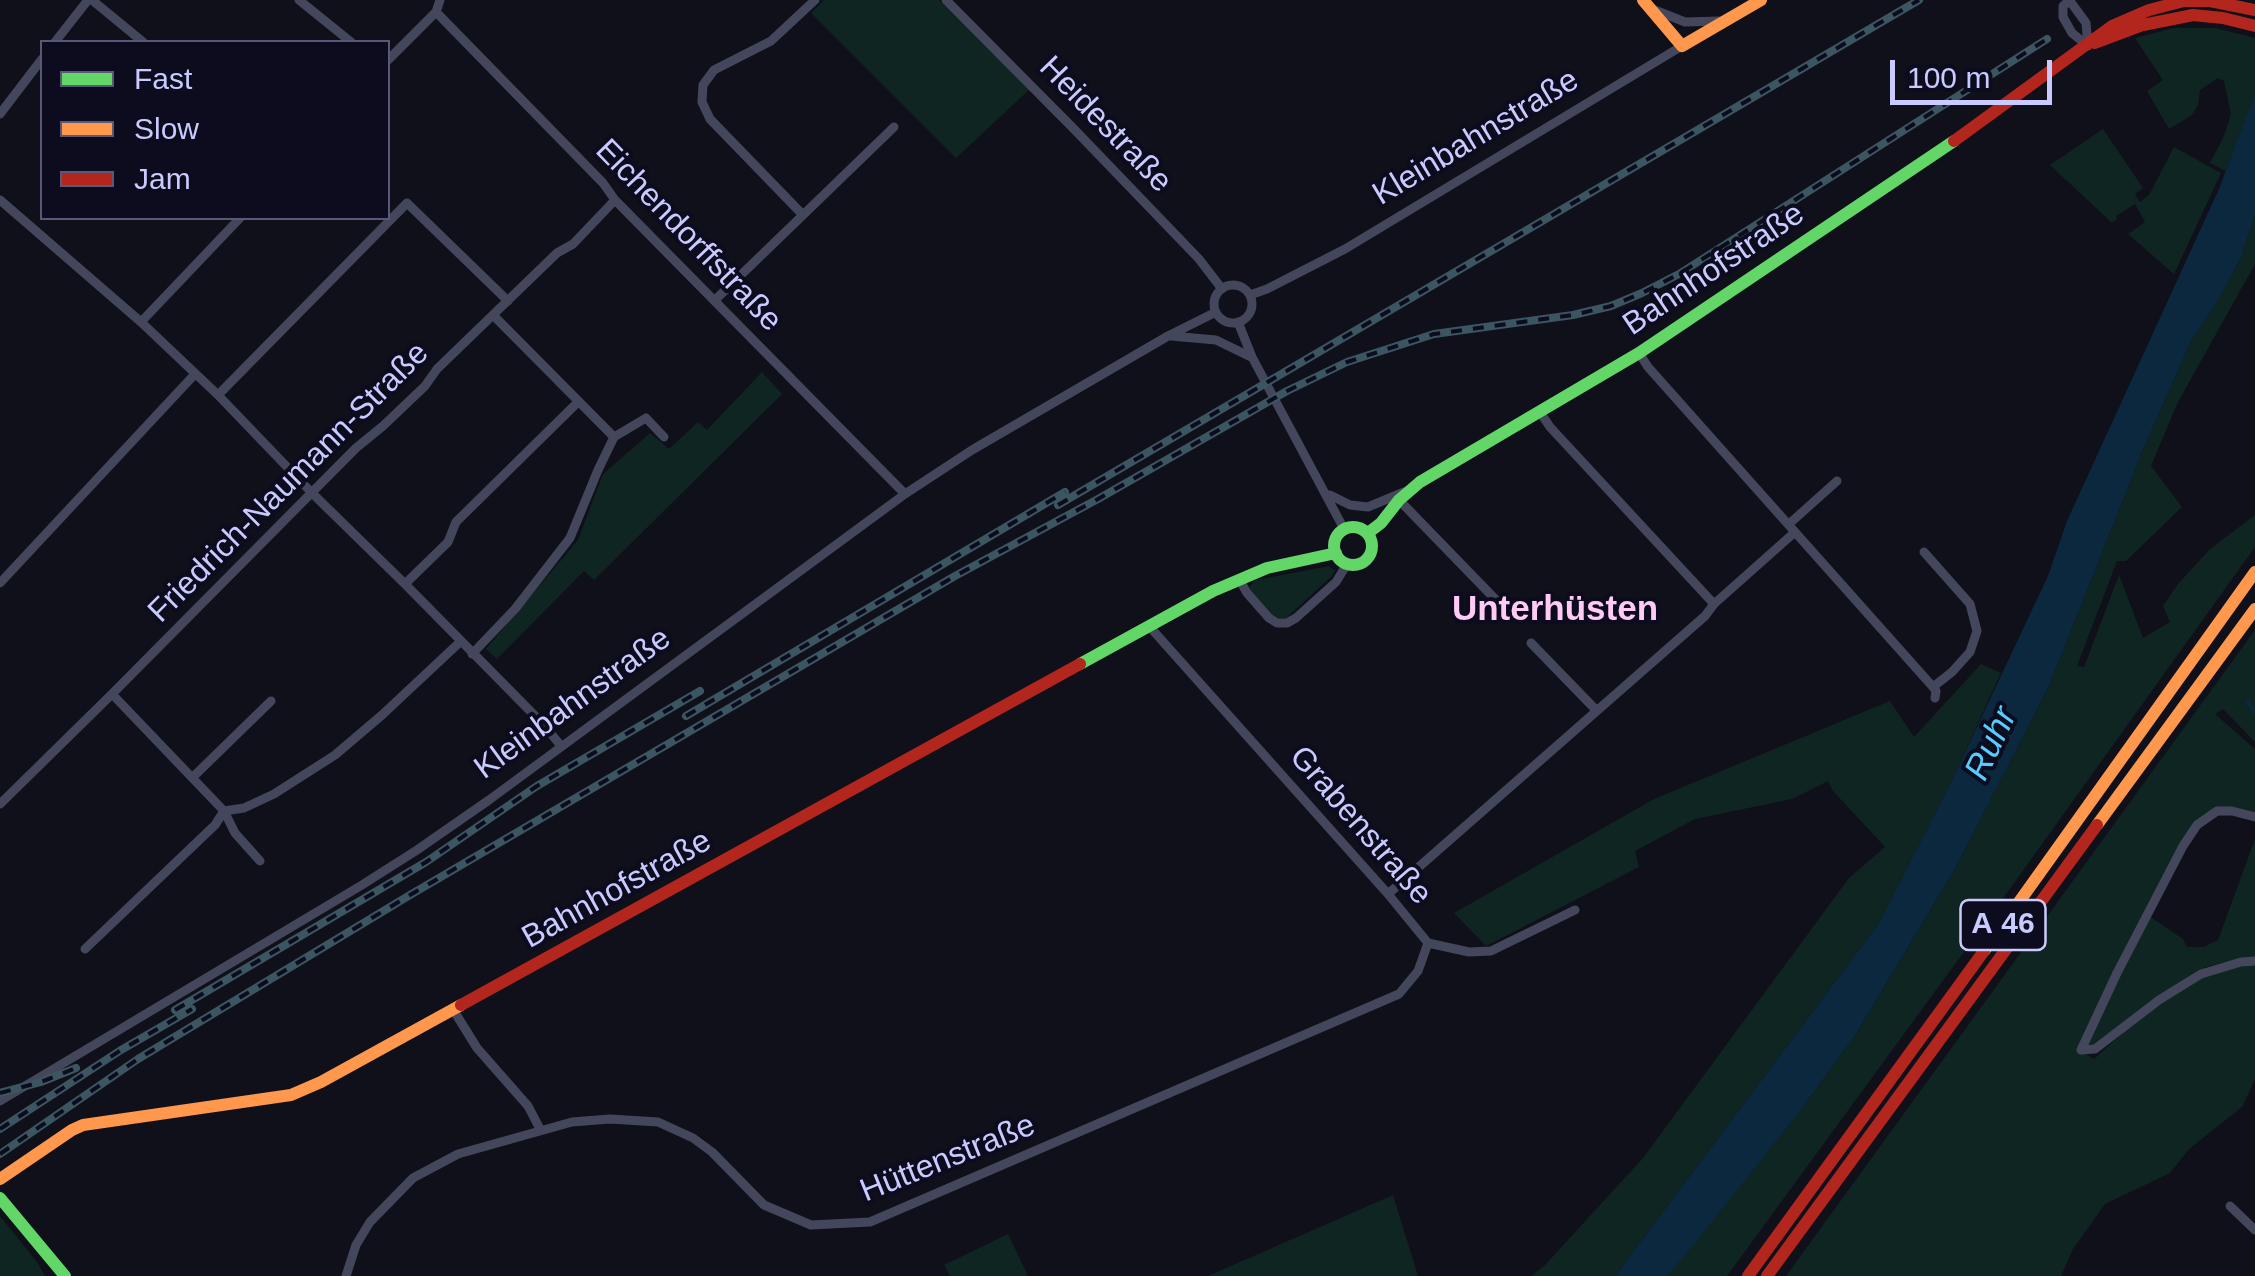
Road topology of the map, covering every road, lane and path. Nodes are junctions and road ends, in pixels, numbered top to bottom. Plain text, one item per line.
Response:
1 (90, 0) edge
2 (299, 0) edge
3 (440, 0) edge
4 (815, 0) edge
5 (946, 0) edge
6 (1761, 0) edge
7 (2200, 0) edge
8 (2184, 1) edge
9 (2210, 1) edge
10 (2068, 2) edge
11 (1646, 4) edge
12 (2255, 10) edge
13 (436, 12) junction
14 (2198, 15) junction
15 (1726, 20) junction
16 (2255, 26) edge
17 (57, 40) edge
18 (140, 40) edge
19 (349, 40) edge
20 (1682, 46) junction
21 (2088, 46) junction
22 (390, 58) edge
23 (40, 62) edge
24 (0, 114) edge
25 (894, 127) dead end
26 (0, 200) edge
27 (615, 200) junction
28 (802, 215) junction
29 (390, 219) edge
30 (238, 220) edge
31 (389, 220) edge
32 (1222, 288) junction
33 (1250, 295) junction
34 (715, 300) junction
35 (508, 301) junction
36 (1216, 312) junction
37 (492, 315) junction
38 (141, 322) junction
39 (1238, 322) junction
40 (1168, 336) junction
41 (1638, 353) junction
42 (1252, 358) junction
43 (195, 374) junction
44 (218, 395) junction
45 (578, 402) junction
46 (1540, 412) junction
47 (614, 437) junction
48 (664, 438) dead end
49 (1837, 482) dead end
50 (312, 494) junction
51 (905, 494) junction
52 (1327, 494) junction
53 (1404, 495) junction
54 (1792, 528) junction
55 (1344, 529) junction
56 (1368, 533) junction
57 (1924, 552) dead end
58 (1336, 553) junction
59 (1347, 564) junction
60 (2255, 572) edge
61 (1238, 579) junction
62 (0, 583) edge
63 (405, 584) junction
64 (1496, 600) dead end
65 (1714, 604) junction
66 (2255, 609) edge
67 (1150, 626) junction
68 (460, 642) junction
69 (1531, 643) dead end
70 (472, 654) junction
71 (112, 694) junction
72 (271, 701) dead end
73 (1596, 712) junction
74 (561, 746) junction
75 (193, 777) junction
76 (0, 804) edge
77 (224, 811) junction
78 (2255, 817) edge
79 (260, 861) dead end
80 (1388, 894) junction
81 (1575, 910) dead end
82 (1428, 943) junction
83 (85, 949) dead end
84 (2255, 960) edge
85 (454, 1011) junction
86 (0, 1101) edge
87 (540, 1129) junction
88 (0, 1179) edge
89 (0, 1198) edge
90 (2230, 1206) dead end
91 (2255, 1230) edge
92 (65, 1276) edge
93 (346, 1276) edge
94 (1748, 1276) edge
95 (1767, 1276) edge

1 - 17 street
1 - 18 street
2 - 19 street
3 - 13 street
4 - 28 street
5 - 32 street, Heidestraße
6 - 15 main road, Kleinbahnstraße
7 - 8 main road, Bahnhofstraße
7 - 9 main road, Bahnhofstraße
7 - 14 main road
8 - 14 main road
8 - 21 main road, Bahnhofstraße
9 - 12 main road, Bahnhofstraße
10 - 21 street
10 - 21 street
11 - 15 street
11 - 20 main road
13 - 22 street
13 - 27 street, Eichendorffstraße
14 - 16 main road
14 - 21 main road, Bahnhofstraße
15 - 20 main road, Kleinbahnstraße
20 - 33 street, Kleinbahnstraße
21 - 41 main road, Bahnhofstraße
23 - 24 street
25 - 28 street
26 - 38 street
27 - 34 street, Eichendorffstraße
27 - 35 street, Friedrich-Naumann-Straße
28 - 34 street
29 - 35 street
30 - 38 street
31 - 44 street
32 - 33 street
32 - 36 street
33 - 39 street
34 - 51 street, Eichendorffstraße
35 - 37 street, Friedrich-Naumann-Straße
36 - 39 street
36 - 40 street, Kleinbahnstraße
37 - 45 street
37 - 50 street, Friedrich-Naumann-Straße
38 - 43 street
39 - 42 street
40 - 42 street
40 - 51 street, Kleinbahnstraße
41 - 46 main road, Bahnhofstraße
41 - 54 street
42 - 52 street
43 - 44 street
43 - 62 street
44 - 50 street
45 - 47 street
45 - 63 street
46 - 53 main road, Bahnhofstraße
46 - 65 street
47 - 48 street
47 - 70 street
49 - 54 street
50 - 63 street
50 - 71 street, Friedrich-Naumann-Straße
51 - 74 street, Kleinbahnstraße
52 - 53 street
52 - 55 street
53 - 56 main road, Bahnhofstraße
53 - 64 street
54 - 57 street
54 - 65 street
55 - 56 main road
55 - 58 main road
56 - 59 main road, Bahnhofstraße
58 - 59 main road
58 - 61 main road, Bahnhofstraße
59 - 61 street, Bahnhofstraße
60 - 94 main road, A 46
61 - 67 main road, Bahnhofstraße
63 - 68 street
65 - 73 street
66 - 95 main road, A 46
67 - 80 street, Grabenstraße
67 - 85 main road, Bahnhofstraße
68 - 70 street
68 - 77 street
69 - 73 street
70 - 74 street
71 - 75 street
71 - 76 street, Friedrich-Naumann-Straße
72 - 75 street
73 - 80 street
74 - 86 street, Kleinbahnstraße
75 - 77 street
77 - 79 street
77 - 83 street
78 - 84 street
80 - 82 street, Grabenstraße
81 - 82 street, Grabenstraße
82 - 87 street, Hüttenstraße
85 - 87 street
85 - 88 main road, Bahnhofstraße
87 - 93 street, Hüttenstraße
89 - 92 main road
90 - 91 street

